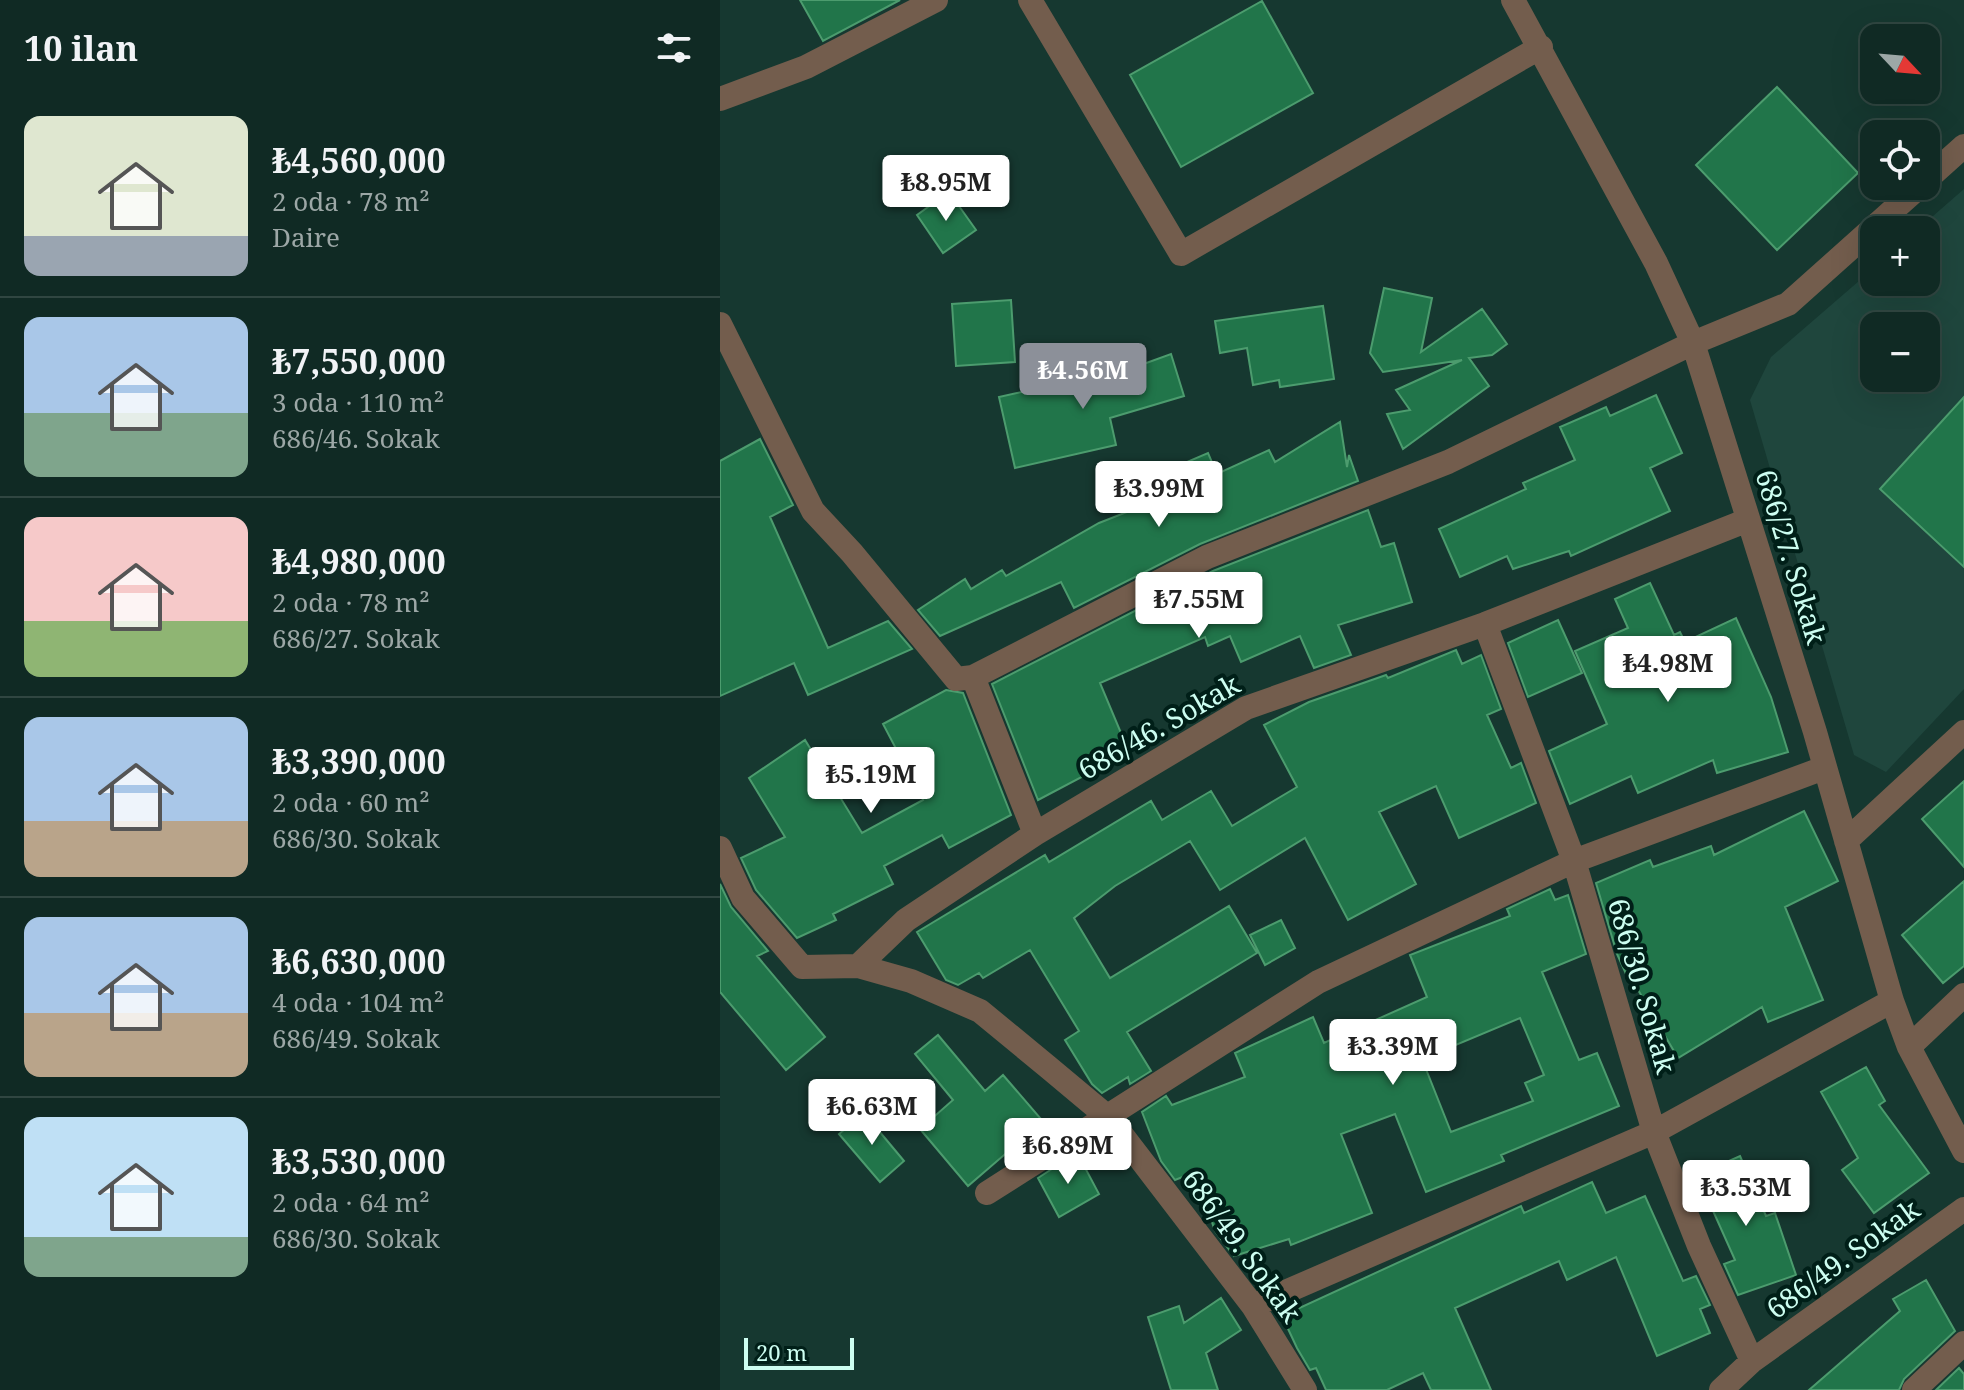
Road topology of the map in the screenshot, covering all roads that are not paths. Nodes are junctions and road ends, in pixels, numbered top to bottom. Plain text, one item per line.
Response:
1 (936, 0) edge
2 (1030, 0) edge
3 (1513, 0) edge
4 (1541, 47) junction
5 (720, 99) edge
6 (1964, 146) edge
7 (1940, 167) edge
8 (1904, 200) edge
9 (720, 324) edge
10 (1693, 343) junction
11 (1748, 520) junction
12 (1485, 624) junction
13 (973, 677) junction
14 (1964, 732) edge
15 (1824, 768) junction
16 (1035, 834) junction
17 (1846, 841) junction
18 (720, 848) edge
19 (1574, 861) junction
20 (858, 966) junction
21 (1964, 995) edge
22 (1892, 1001) junction
23 (1909, 1047) junction
24 (1109, 1118) junction
25 (1654, 1132) junction
26 (1964, 1151) edge
27 (987, 1193) dead end
28 (1964, 1209) edge
29 (1253, 1306) junction
30 (1964, 1343) edge
31 (1752, 1361) junction
32 (1305, 1390) edge
33 (1721, 1390) edge
34 (1914, 1390) edge

1 - 5 street
2 - 4 street
3 - 4 street, 686/27. Sokak
4 - 10 street, 686/27. Sokak
6 - 7 street
8 - 10 street
9 - 13 street
10 - 11 street, 686/27. Sokak
10 - 13 street
11 - 12 street, 686/46. Sokak
11 - 15 street, 686/27. Sokak
12 - 16 street, 686/46. Sokak
12 - 19 street, 686/30. Sokak
13 - 16 street
14 - 17 street
15 - 17 street, 686/27. Sokak
15 - 19 street
16 - 20 street, 686/46. Sokak
17 - 22 street, 686/27. Sokak
18 - 20 street, 686/49. Sokak
19 - 24 street
19 - 25 street, 686/30. Sokak
20 - 24 street, 686/49. Sokak
21 - 23 street
22 - 23 street, 686/27. Sokak
22 - 25 street
23 - 26 street, 686/27. Sokak
24 - 27 street
24 - 29 street, 686/49. Sokak
25 - 29 street
25 - 31 street, 686/30. Sokak
28 - 31 street, 686/49. Sokak
29 - 32 street, 686/49. Sokak
30 - 34 street
31 - 33 street, 686/49. Sokak

